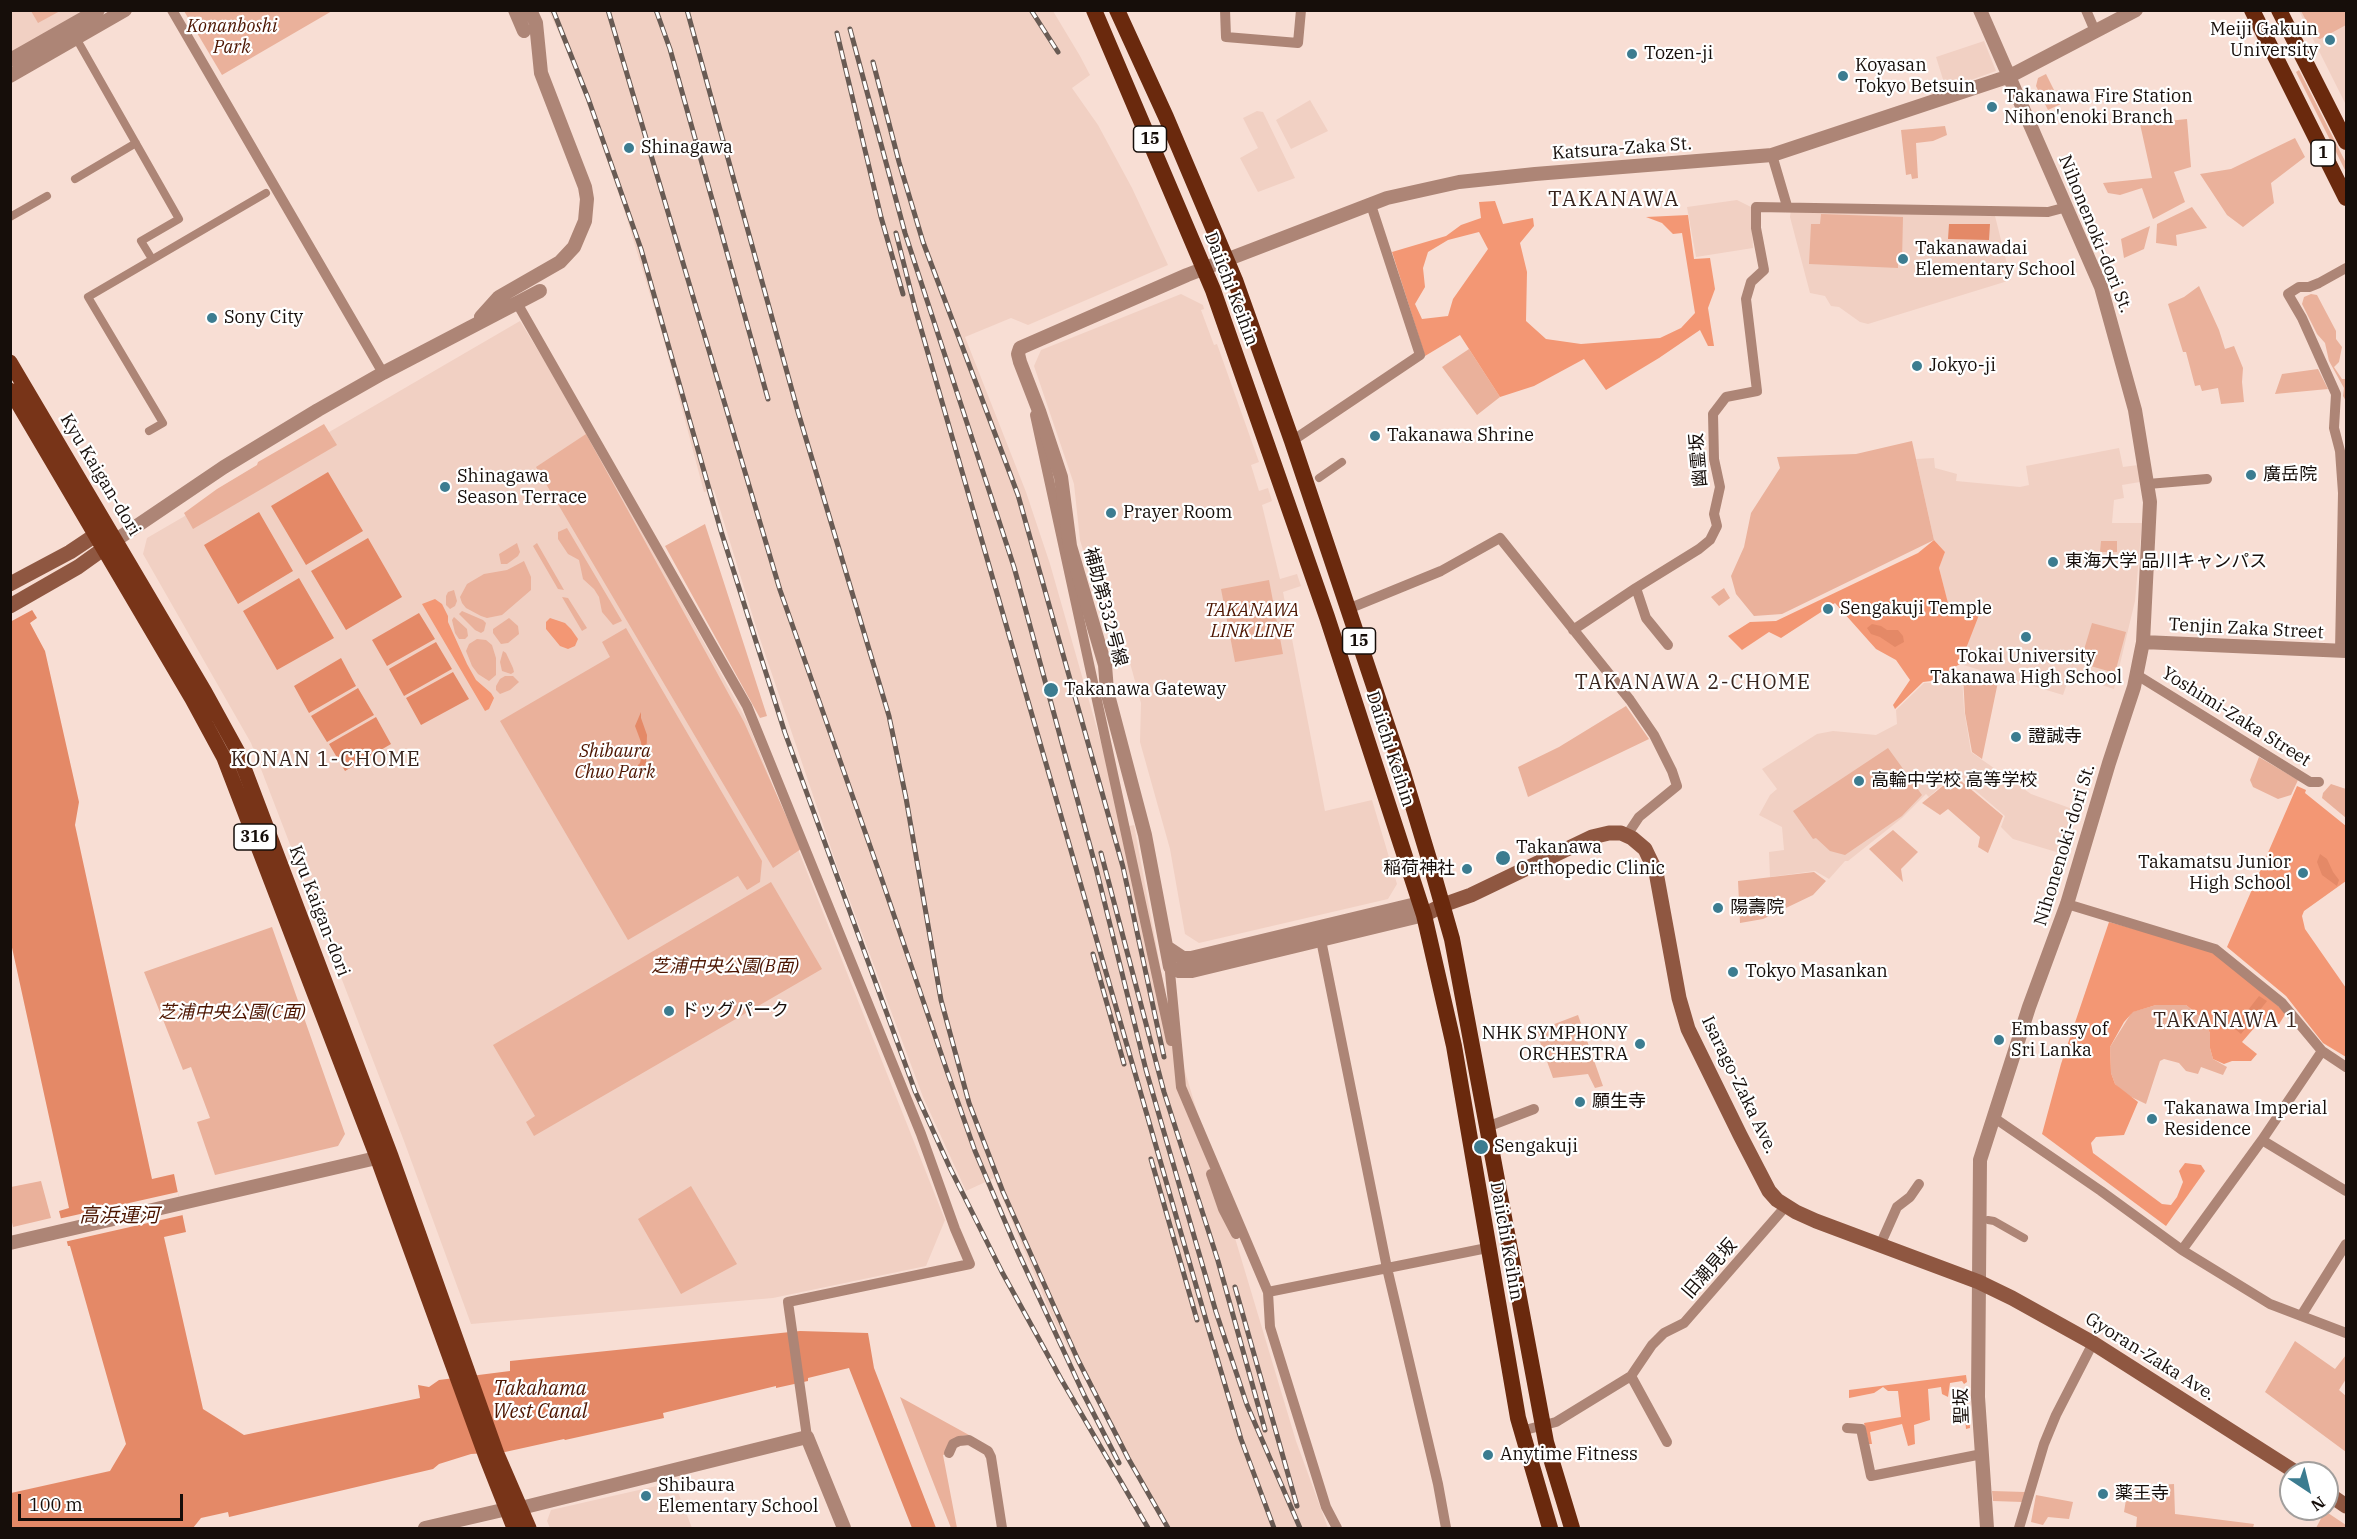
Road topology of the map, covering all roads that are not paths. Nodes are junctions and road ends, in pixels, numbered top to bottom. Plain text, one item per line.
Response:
1 (98, 10) edge
2 (125, 10) edge
3 (172, 10) edge
4 (515, 10) edge
5 (530, 10) edge
6 (1094, 10) edge
7 (1117, 10) edge
8 (1225, 10) edge
9 (1301, 10) edge
10 (1980, 10) edge
11 (2086, 10) edge
12 (2136, 10) edge
13 (2252, 10) edge
14 (2279, 10) edge
15 (524, 31) dead end
16 (2095, 32) junction
17 (76, 38) junction
18 (10, 60) edge
19 (10, 76) edge
20 (2010, 76) junction
21 (2346, 142) edge
22 (136, 143) junction
23 (1772, 155) junction
24 (75, 178) dead end
25 (266, 193) dead end
26 (47, 196) dead end
27 (2346, 198) edge
28 (1371, 205) junction
29 (1787, 206) junction
30 (2067, 207) junction
31 (10, 217) edge
32 (152, 259) junction
33 (1227, 259) junction
34 (1205, 268) junction
35 (2346, 268) edge
36 (540, 291) dead end
37 (518, 303) junction
38 (474, 325) junction
39 (1251, 326) junction
40 (1228, 334) junction
41 (1020, 348) junction
42 (10, 362) edge
43 (383, 373) junction
44 (10, 390) edge
45 (149, 431) dead end
46 (1292, 441) junction
47 (1342, 462) dead end
48 (1319, 478) dead end
49 (2207, 480) dead end
50 (2148, 484) junction
51 (101, 531) junction
52 (110, 545) junction
53 (14, 582) edge
54 (1636, 588) junction
55 (10, 606) edge
56 (1348, 609) junction
57 (1573, 630) junction
58 (2143, 642) junction
59 (1668, 645) dead end
60 (2343, 651) edge
61 (2137, 675) junction
62 (2319, 782) dead end
63 (1627, 835) junction
64 (2067, 904) junction
65 (1443, 905) junction
66 (1422, 909) junction
67 (2322, 1051) junction
68 (2346, 1067) edge
69 (1181, 1087) junction
70 (1534, 1109) dead end
71 (1993, 1117) junction
72 (1487, 1127) junction
73 (2262, 1140) junction
74 (384, 1156) junction
75 (1919, 1184) dead end
76 (2346, 1191) edge
77 (1786, 1206) junction
78 (1988, 1220) dead end
79 (2024, 1238) dead end
80 (10, 1243) edge
81 (1881, 1243) junction
82 (2346, 1244) edge
83 (1487, 1248) junction
84 (2181, 1250) junction
85 (1387, 1268) junction
86 (1979, 1282) junction
87 (1268, 1292) junction
88 (2301, 1316) junction
89 (2346, 1333) edge
90 (2093, 1343) junction
91 (1631, 1376) junction
92 (1535, 1377) junction
93 (1511, 1382) junction
94 (1543, 1426) junction
95 (1847, 1428) dead end
96 (1521, 1431) junction
97 (807, 1437) junction
98 (1667, 1442) dead end
99 (949, 1453) dead end
100 (1982, 1454) junction
101 (2279, 1462) edge
102 (1556, 1475) junction
103 (1537, 1487) junction
104 (514, 1508) junction
105 (425, 1528) edge
106 (514, 1528) edge
107 (530, 1528) edge
108 (844, 1528) edge
109 (1002, 1528) edge
110 (1337, 1528) edge
111 (1446, 1528) edge
112 (1550, 1528) edge
113 (1572, 1528) edge
114 (1987, 1528) edge
115 (2019, 1528) edge

1 - 18 street
2 - 17 street
3 - 43 street
4 - 15 street
5 - 38 street
6 - 34 highway, Daiichi Keihin / 15
7 - 33 highway, Daiichi Keihin / 15
8 - 9 street
10 - 20 street, Nihonenoki-dori St.
11 - 16 street
12 - 16 street, Katsura-Zaka St.
13 - 27 highway, 1
14 - 21 highway, 1
16 - 20 street, Katsura-Zaka St.
17 - 19 street
17 - 22 street
20 - 23 street, Katsura-Zaka St.
20 - 30 street, Nihonenoki-dori St.
22 - 24 street
22 - 32 street
23 - 28 street, Katsura-Zaka St.
23 - 29 street
25 - 32 street
26 - 31 street
28 - 33 street, Katsura-Zaka St.
28 - 46 street
29 - 30 street
29 - 54 street, 幽霊坂
30 - 50 street, Nihonenoki-dori St.
32 - 45 street
33 - 34 street, Katsura-Zaka St.
33 - 39 highway, Daiichi Keihin / 15
34 - 40 highway, Daiichi Keihin / 15
34 - 41 street, Katsura-Zaka St.
35 - 60 street
36 - 37 street
37 - 38 street
37 - 97 street
38 - 43 street
39 - 40 highway
39 - 46 highway, Daiichi Keihin / 15
40 - 66 highway, Daiichi Keihin / 15
41 - 66 street, 補助第332号線
41 - 69 street
42 - 51 main road, Kyu Kaigan-dori / 316
43 - 52 street
44 - 51 main road, Kyu Kaigan-dori / 316
46 - 56 highway, Daiichi Keihin / 15
47 - 48 street
49 - 50 street
50 - 58 street, Nihonenoki-dori St.
51 - 52 main road, Kyu Kaigan-dori / 316
51 - 53 main road
52 - 55 main road
52 - 74 main road, Kyu Kaigan-dori / 316
54 - 57 street, 幽霊坂
54 - 59 street
56 - 57 street
56 - 65 highway, Daiichi Keihin / 15
57 - 63 street
58 - 60 street, Tenjin Zaka Street
58 - 61 street, Nihonenoki-dori St.
61 - 62 street, Yoshimi-Zaka Street
61 - 64 street, Nihonenoki-dori St.
63 - 65 main road
63 - 77 main road, Isarago-Zaka Ave.
64 - 67 street
64 - 71 street, Nihonenoki-dori St.
65 - 66 main road
65 - 72 highway, Daiichi Keihin / 15
66 - 69 street
66 - 83 highway, Daiichi Keihin / 15
66 - 85 street
67 - 68 street
67 - 73 street
69 - 87 street
70 - 72 street
71 - 84 street
71 - 86 street, Nihonenoki-dori St.
72 - 92 highway, Daiichi Keihin / 15
73 - 76 street
73 - 84 street
74 - 80 street
74 - 104 main road, Kyu Kaigan-dori / 316
75 - 81 street
77 - 81 main road, Isarago-Zaka Ave.
77 - 91 street, 旧潮見坂
78 - 79 street
81 - 86 main road, Isarago-Zaka Ave.
82 - 88 street
83 - 85 street
83 - 93 highway, Daiichi Keihin / 15
84 - 88 street
85 - 87 street
85 - 111 street
86 - 90 main road, Gyoran-Zaka Ave.
86 - 100 street, 聖坂
87 - 110 street
88 - 89 street
90 - 101 main road, Gyoran-Zaka Ave.
90 - 115 street
91 - 94 street
91 - 98 street
92 - 93 highway
92 - 94 highway, Daiichi Keihin / 15
93 - 96 highway, Daiichi Keihin / 15
94 - 96 street
94 - 102 highway, Daiichi Keihin / 15
95 - 100 street
96 - 103 highway, Daiichi Keihin / 15
97 - 104 street
97 - 108 street
99 - 109 street
100 - 114 street, 聖坂
102 - 103 highway
102 - 113 highway, Daiichi Keihin / 15
103 - 112 highway, Daiichi Keihin / 15
104 - 105 street
104 - 106 main road, 316
104 - 107 main road, 316

